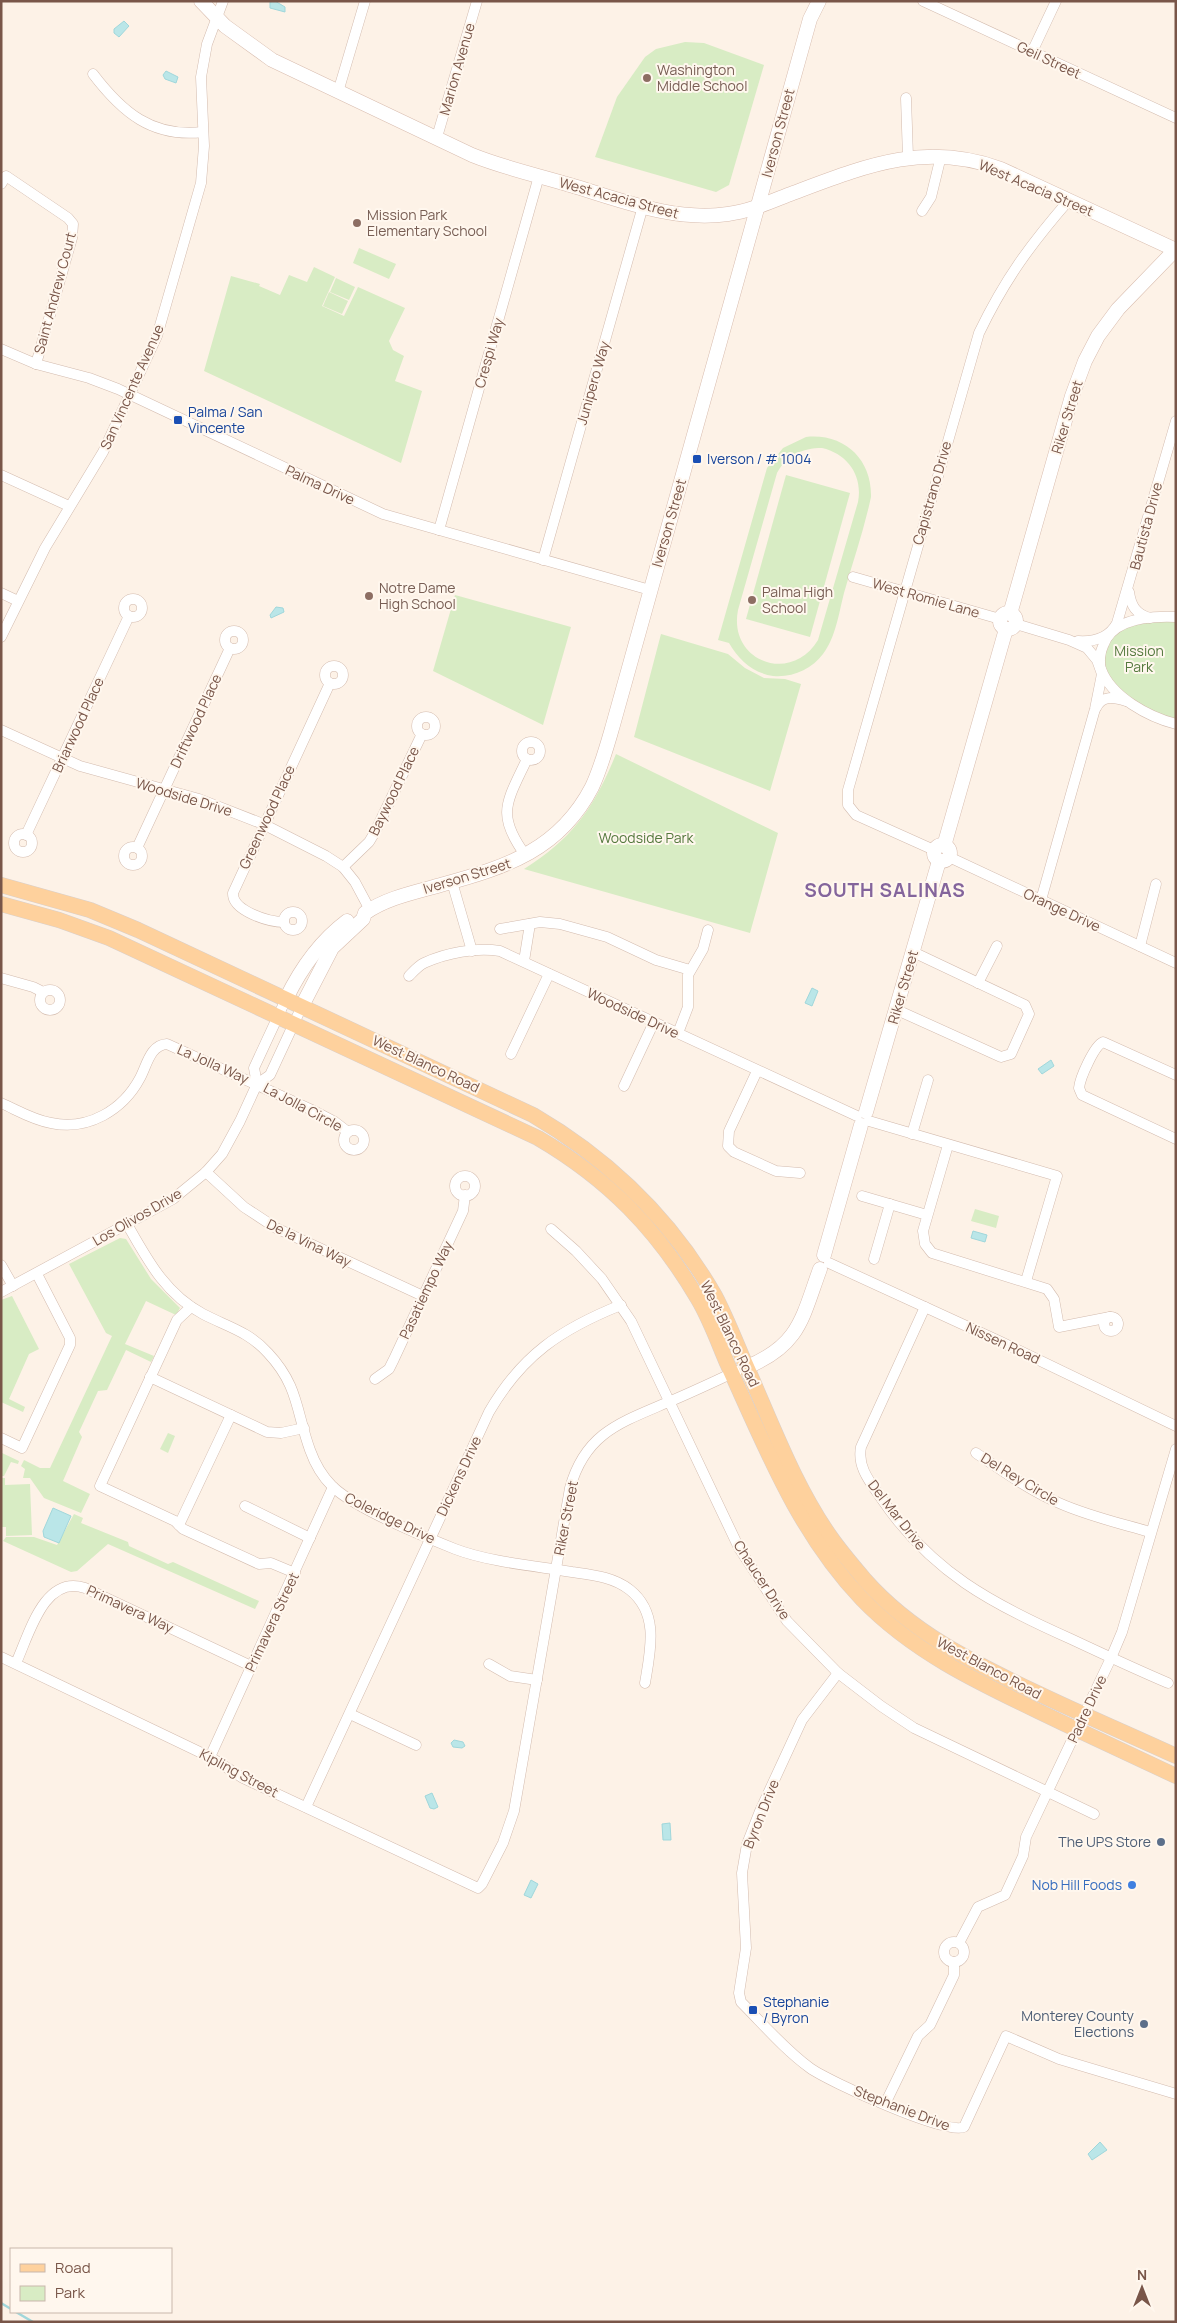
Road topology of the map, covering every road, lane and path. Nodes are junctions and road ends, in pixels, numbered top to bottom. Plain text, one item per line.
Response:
1 (201, 1) edge
2 (223, 1) edge
3 (364, 1) edge
4 (477, 1) edge
5 (819, 1) edge
6 (923, 1) edge
7 (1056, 1) edge
8 (216, 18) junction
9 (1032, 52) junction
10 (93, 74) dead end
11 (338, 92) junction
12 (906, 98) dead end
13 (1176, 118) edge
14 (203, 132) junction
15 (437, 137) junction
16 (941, 156) junction
17 (908, 157) junction
18 (539, 176) junction
19 (1, 184) edge
20 (1069, 200) junction
21 (643, 206) junction
22 (757, 207) junction
23 (922, 212) dead end
24 (1175, 249) edge
25 (1, 349) edge
26 (36, 364) junction
27 (130, 394) junction
28 (1176, 421) edge
29 (1, 475) edge
30 (69, 506) junction
31 (440, 530) junction
32 (543, 560) junction
33 (853, 577) dead end
34 (1129, 588) junction
35 (650, 590) junction
36 (903, 592) junction
37 (1, 593) edge
38 (18, 601) junction
39 (129, 616) dead end
40 (1176, 617) edge
41 (1150, 618) junction
42 (1008, 622) junction
43 (1112, 630) junction
44 (1, 637) edge
45 (1070, 640) junction
46 (230, 648) dead end
47 (1101, 668) junction
48 (330, 683) dead end
49 (1129, 702) junction
50 (1095, 709) junction
51 (1176, 724) edge
52 (1, 730) edge
53 (422, 734) dead end
54 (62, 759) junction
55 (527, 759) dead end
56 (164, 791) junction
57 (850, 808) joint
58 (263, 824) junction
59 (26, 834) dead end
60 (138, 848) dead end
61 (941, 854) junction
62 (526, 856) junction
63 (343, 867) junction
64 (452, 882) junction
65 (1156, 884) dead end
66 (1, 886) edge
67 (1040, 900) junction
68 (1, 904) edge
69 (368, 911) junction
70 (284, 922) dead end
71 (530, 924) junction
72 (500, 930) dead end
73 (708, 930) dead end
74 (997, 946) dead end
75 (1140, 946) junction
76 (472, 951) junction
77 (913, 952) junction
78 (524, 960) junction
79 (1176, 963) edge
80 (690, 970) junction
81 (549, 974) junction
82 (409, 976) dead end
83 (1, 978) edge
84 (978, 983) junction
85 (43, 992) dead end
86 (286, 998) junction
87 (302, 1006) junction
88 (896, 1010) junction
89 (277, 1017) junction
90 (654, 1022) junction
91 (294, 1025) junction
92 (678, 1034) junction
93 (511, 1054) dead end
94 (757, 1071) junction
95 (1176, 1075) edge
96 (928, 1080) dead end
97 (257, 1084) junction
98 (624, 1086) dead end
99 (1, 1103) edge
100 (863, 1119) junction
101 (348, 1132) dead end
102 (912, 1134) junction
103 (1176, 1138) edge
104 (948, 1145) junction
105 (206, 1172) junction
106 (800, 1173) dead end
107 (465, 1195) dead end
108 (862, 1196) dead end
109 (890, 1204) junction
110 (927, 1215) junction
111 (128, 1224) junction
112 (552, 1228) dead end
113 (874, 1259) dead end
114 (824, 1262) junction
115 (1, 1265) edge
116 (37, 1274) junction
117 (1026, 1281) junction
118 (13, 1286) junction
119 (1, 1292) edge
120 (423, 1296) junction
121 (621, 1306) junction
122 (191, 1307) junction
123 (925, 1307) junction
124 (1110, 1317) dead end
125 (747, 1367) junction
126 (732, 1374) junction
127 (150, 1377) junction
128 (375, 1379) dead end
129 (668, 1402) junction
130 (231, 1415) junction
131 (1176, 1426) edge
132 (304, 1428) junction
133 (1, 1438) edge
134 (1176, 1450) edge
135 (976, 1453) dead end
136 (333, 1487) junction
137 (245, 1506) dead end
138 (179, 1525) junction
139 (1150, 1532) junction
140 (310, 1538) junction
141 (430, 1538) junction
142 (556, 1569) junction
143 (295, 1573) junction
144 (1, 1656) edge
145 (1111, 1658) junction
146 (16, 1664) junction
147 (488, 1664) dead end
148 (252, 1666) junction
149 (838, 1673) junction
150 (537, 1680) junction
151 (645, 1683) dead end
152 (1168, 1683) dead end
153 (350, 1714) junction
154 (1084, 1715) junction
155 (1078, 1730) junction
156 (416, 1745) dead end
157 (1176, 1756) edge
158 (210, 1757) junction
159 (1176, 1776) edge
160 (1047, 1792) junction
161 (306, 1807) junction
162 (1094, 1814) dead end
163 (478, 1888) joint
164 (959, 1943) junction
165 (954, 1962) junction
166 (741, 2002) joint
167 (1176, 2094) edge
168 (885, 2104) junction

1 - 8 street, West Acacia Street
2 - 8 street, San Vincente Avenue
3 - 11 street
4 - 15 street, Marion Avenue
5 - 22 street, Iverson Street
6 - 9 street, Geil Street
7 - 9 street
8 - 11 street, West Acacia Street
8 - 14 street, San Vincente Avenue
9 - 13 street, Geil Street
10 - 14 street
11 - 15 street, West Acacia Street
12 - 17 street
14 - 27 street, San Vincente Avenue
15 - 18 street, West Acacia Street
16 - 17 street, West Acacia Street
16 - 20 street, West Acacia Street
16 - 23 street
17 - 22 street, West Acacia Street
18 - 21 street, West Acacia Street
18 - 31 street, Crespi Way
19 - 26 street, Saint Andrew Court
20 - 24 street, West Acacia Street
20 - 36 street, Capistrano Drive
21 - 22 street, West Acacia Street
21 - 32 street, Junipero Way
22 - 35 street, Iverson Street
24 - 42 street, Riker Street
25 - 26 street, Palma Drive
26 - 27 street, Palma Drive
27 - 30 street, San Vincente Avenue
27 - 31 street, Palma Drive
28 - 34 street, Bautista Drive
29 - 30 street
30 - 38 street, San Vincente Avenue
31 - 32 street, Palma Drive
32 - 35 street, Palma Drive
33 - 36 street, West Romie Lane
34 - 41 street
34 - 43 street, Bautista Drive
35 - 62 street, Iverson Street
36 - 42 street, West Romie Lane
36 - 57 street, Capistrano Drive
37 - 38 street
38 - 44 street, San Vincente Avenue
39 - 54 street, Briarwood Place
40 - 41 street, West Romie Lane
41 - 43 street, West Romie Lane
42 - 45 street, West Romie Lane
42 - 61 street, Riker Street
43 - 45 street, West Romie Lane
43 - 47 street
45 - 47 street, West Romie Lane
46 - 56 street, Driftwood Place
47 - 49 street, West Romie Lane
47 - 50 street
48 - 58 street, Greenwood Place
49 - 50 street
49 - 51 street, West Romie Lane
50 - 67 street
52 - 54 street, Woodside Drive
53 - 63 street, Baywood Place
54 - 56 street, Woodside Drive
54 - 59 street, Briarwood Place
55 - 62 street
56 - 58 street, Woodside Drive
56 - 60 street, Driftwood Place
57 - 61 street, Orange Drive
58 - 63 street, Woodside Drive
58 - 70 street, Greenwood Place
61 - 67 street, Orange Drive
61 - 77 street, Riker Street
62 - 64 street, Iverson Street
63 - 69 street, Woodside Drive
64 - 69 street, Iverson Street
64 - 76 street
65 - 75 street
66 - 86 main road, West Blanco Road
67 - 75 street, Orange Drive
68 - 89 main road, West Blanco Road
69 - 86 street, Iverson Street
69 - 87 street, Iverson Street
71 - 72 street
71 - 78 street
71 - 80 street
73 - 80 street
74 - 84 street
75 - 79 street, Orange Drive
76 - 78 street, Woodside Drive
76 - 82 street, Woodside Drive
77 - 84 street
77 - 88 street, Riker Street
78 - 81 street, Woodside Drive
80 - 92 street
81 - 90 street, Woodside Drive
81 - 93 street
83 - 85 street
84 - 88 street
86 - 87 main road, West Blanco Road
86 - 89 street, Los Olivos Drive
87 - 91 street, Los Olivos Drive
87 - 125 main road, West Blanco Road
88 - 100 street, Riker Street
89 - 91 main road, West Blanco Road
89 - 97 street, Los Olivos Drive
90 - 92 street, Woodside Drive
90 - 98 street
91 - 97 street, Los Olivos Drive
91 - 126 main road, West Blanco Road
92 - 94 street, Woodside Drive
94 - 100 street, Woodside Drive
94 - 106 street
95 - 103 street
96 - 102 street
97 - 99 street, La Jolla Way
97 - 101 street, La Jolla Circle
97 - 105 street, Los Olivos Drive
100 - 102 street, Woodside Drive
100 - 114 street, Riker Street
102 - 104 street, Woodside Drive
104 - 110 street
104 - 117 street, Woodside Drive
105 - 111 street, Los Olivos Drive
105 - 120 street, De la Vina Way
107 - 120 street, Pasatiempo Way
108 - 109 street
109 - 110 street
109 - 113 street
110 - 117 street
111 - 116 street, Los Olivos Drive
111 - 122 street, Coleridge Drive
112 - 121 street, Chaucer Drive
114 - 123 street, Nissen Road
114 - 125 street, Riker Street
115 - 118 street
116 - 118 street, Los Olivos Drive
116 - 133 street
117 - 124 street
118 - 119 street, Los Olivos Drive
120 - 128 street, Pasatiempo Way
121 - 129 street, Chaucer Drive
121 - 141 street, Dickens Drive
122 - 127 street
122 - 132 street, Coleridge Drive
123 - 131 street, Nissen Road
123 - 145 street, Del Mar Drive
125 - 126 street, Riker Street
125 - 154 main road, West Blanco Road
126 - 129 street, Riker Street
126 - 155 main road, West Blanco Road
127 - 130 street
127 - 138 street
129 - 142 street, Riker Street
129 - 149 street, Chaucer Drive
130 - 132 street
130 - 138 street
132 - 136 street, Coleridge Drive
134 - 139 street, Padre Drive
135 - 139 street, Del Rey Circle
136 - 140 street, Primavera Street
136 - 141 street, Coleridge Drive
137 - 140 street
138 - 143 street
139 - 145 street, Padre Drive
140 - 143 street, Primavera Street
141 - 142 street, Coleridge Drive
141 - 153 street, Dickens Drive
142 - 150 street, Riker Street
142 - 151 street, Coleridge Drive
143 - 148 street, Primavera Street
144 - 146 street, Kipling Street
145 - 152 street, Del Mar Drive
145 - 154 street, Padre Drive
146 - 148 street, Primavera Way
146 - 158 street, Kipling Street
147 - 150 street
148 - 158 street, Primavera Street
149 - 160 street, Chaucer Drive
149 - 166 street, Byron Drive
150 - 163 street, Riker Street
153 - 156 street
153 - 161 street, Dickens Drive
154 - 155 street, Padre Drive
154 - 157 main road, West Blanco Road
155 - 159 main road, West Blanco Road
155 - 160 street, Padre Drive
158 - 161 street, Kipling Street
160 - 162 street, Chaucer Drive
160 - 164 street, Padre Drive
161 - 163 street, Kipling Street
164 - 165 street
164 - 165 street
165 - 168 street
166 - 168 street, Stephanie Drive
167 - 168 street, Stephanie Drive

